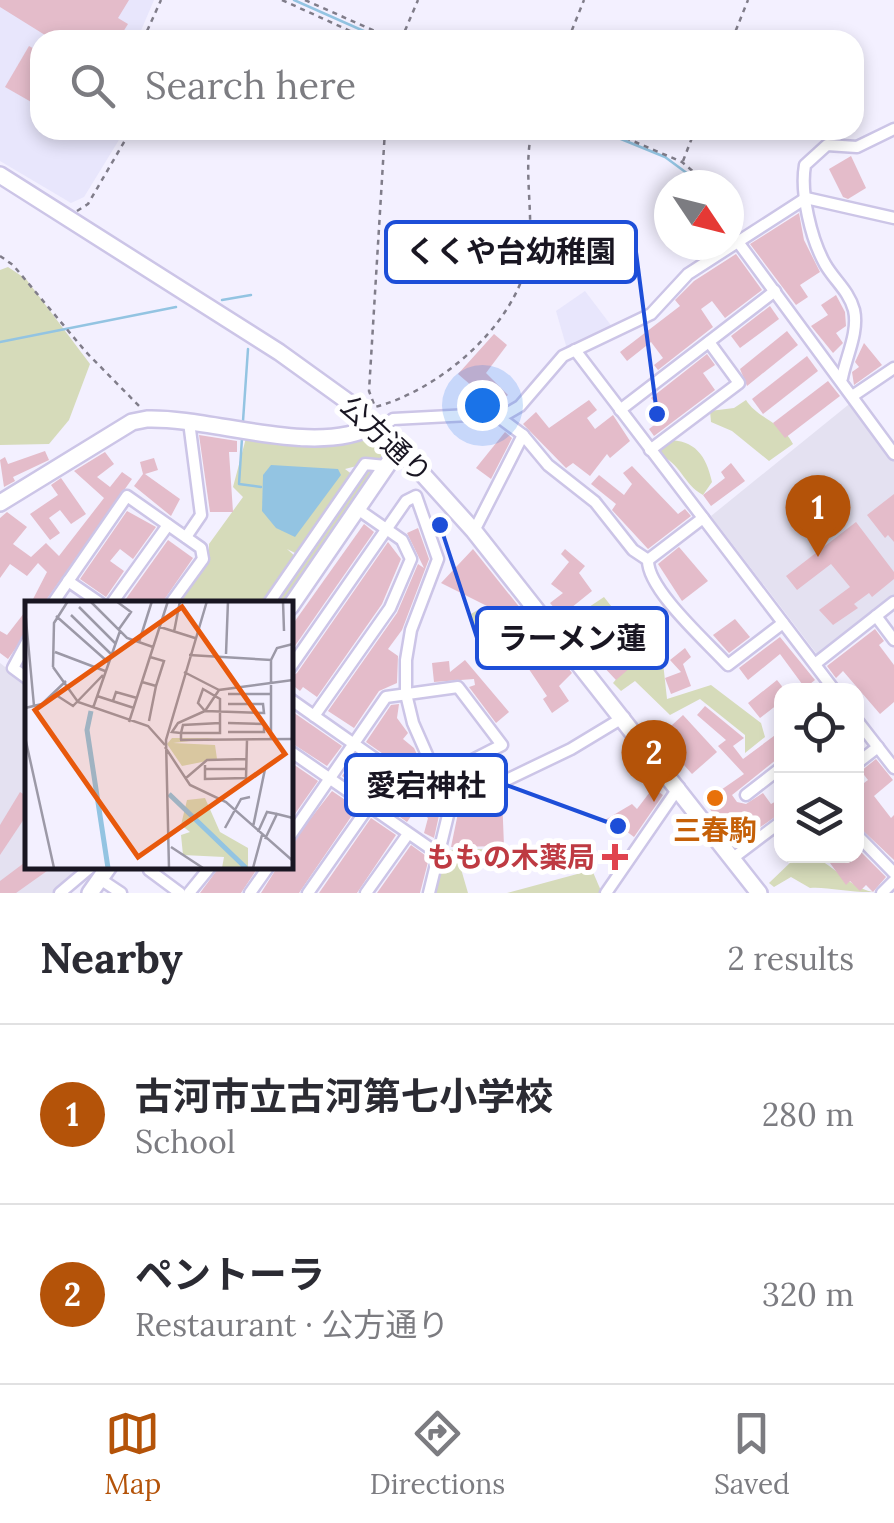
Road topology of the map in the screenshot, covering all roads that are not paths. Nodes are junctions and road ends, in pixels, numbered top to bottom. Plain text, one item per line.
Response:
1 (894, 129) edge
2 (0, 175) edge
3 (806, 198) junction
4 (894, 218) edge
5 (744, 238) edge
6 (744, 245) edge
7 (710, 260) edge
8 (775, 292) junction
9 (709, 342) junction
10 (575, 350) junction
11 (894, 368) edge
12 (842, 378) junction
13 (854, 395) junction
14 (620, 410) junction
15 (495, 414) junction
16 (374, 420) junction
17 (189, 422) junction
18 (523, 435) junction
19 (881, 435) junction
20 (894, 437) edge
21 (399, 448) junction
22 (650, 450) junction
23 (894, 454) edge
24 (386, 466) junction
25 (0, 503) edge
26 (356, 508) junction
27 (703, 518) junction
28 (168, 525) junction
29 (386, 530) junction
30 (474, 530) junction
31 (186, 537) junction
32 (648, 560) junction
33 (68, 581) junction
34 (54, 601) edge
35 (97, 601) edge
36 (113, 601) edge
37 (172, 601) edge
38 (269, 601) edge
39 (894, 602) edge
40 (292, 604) edge
41 (876, 616) junction
42 (783, 623) junction
43 (894, 640) edge
44 (25, 646) edge
45 (815, 664) junction
46 (292, 665) edge
47 (25, 677) edge
48 (830, 683) edge
49 (406, 694) junction
50 (292, 700) edge
51 (314, 716) junction
52 (624, 717) junction
53 (864, 729) edge
54 (354, 743) junction
55 (878, 747) junction
56 (292, 753) edge
57 (864, 758) edge
58 (894, 768) edge
59 (434, 773) junction
60 (774, 773) edge
61 (330, 779) junction
62 (679, 788) junction
63 (746, 794) dead end
64 (368, 806) junction
65 (450, 807) junction
66 (774, 827) edge
67 (292, 833) edge
68 (408, 834) junction
69 (864, 842) edge
70 (440, 855) junction
71 (733, 858) junction
72 (151, 868) edge
73 (208, 868) edge
74 (269, 868) edge
75 (100, 870) edge
76 (894, 873) edge
77 (894, 881) edge
78 (60, 893) edge
79 (90, 893) edge
80 (121, 893) edge
81 (180, 893) edge
82 (189, 893) edge
83 (250, 893) edge
84 (308, 893) edge
85 (366, 893) edge
86 (429, 893) edge
87 (606, 893) edge
88 (759, 893) edge
89 (882, 893) edge

1 - 3 street
2 - 16 street, 公方通り
3 - 4 street
3 - 5 street
3 - 12 street
6 - 8 street
7 - 10 street
8 - 9 street
8 - 12 street
9 - 14 street
9 - 22 street
10 - 14 street
10 - 15 street
11 - 13 street
12 - 13 street
13 - 19 street
14 - 22 street
15 - 16 street
15 - 18 street
16 - 17 street
16 - 21 street, 公方通り
17 - 25 street
17 - 31 street
18 - 30 street
18 - 32 street
19 - 20 street
19 - 23 street
21 - 24 street
21 - 30 street, 公方通り
22 - 27 street
24 - 26 street
24 - 38 street
26 - 29 street
26 - 40 street
27 - 32 street
27 - 42 street
28 - 31 street
28 - 33 street
28 - 36 street
29 - 46 street
29 - 49 street
29 - 51 street
30 - 52 street, 公方通り
31 - 37 street
32 - 42 street
33 - 34 street
33 - 35 street
39 - 41 street
41 - 43 street
41 - 45 street
42 - 45 street
44 - 47 street
45 - 48 street
49 - 54 street
49 - 59 street
49 - 59 street
50 - 51 street
51 - 54 street
52 - 62 street, 公方通り
52 - 65 street
53 - 55 street
54 - 59 street
54 - 61 street
55 - 57 street
55 - 58 street
56 - 61 street
59 - 65 street
60 - 63 street
61 - 64 street
61 - 67 street
62 - 71 street, 公方通り
62 - 87 street
64 - 68 street
64 - 84 street
65 - 70 street
66 - 71 street
68 - 70 street
68 - 85 street
69 - 76 street
70 - 86 street
71 - 88 street, 公方通り
72 - 81 street
73 - 82 street
74 - 83 street
75 - 78 street
75 - 79 street
75 - 80 street
77 - 89 street

